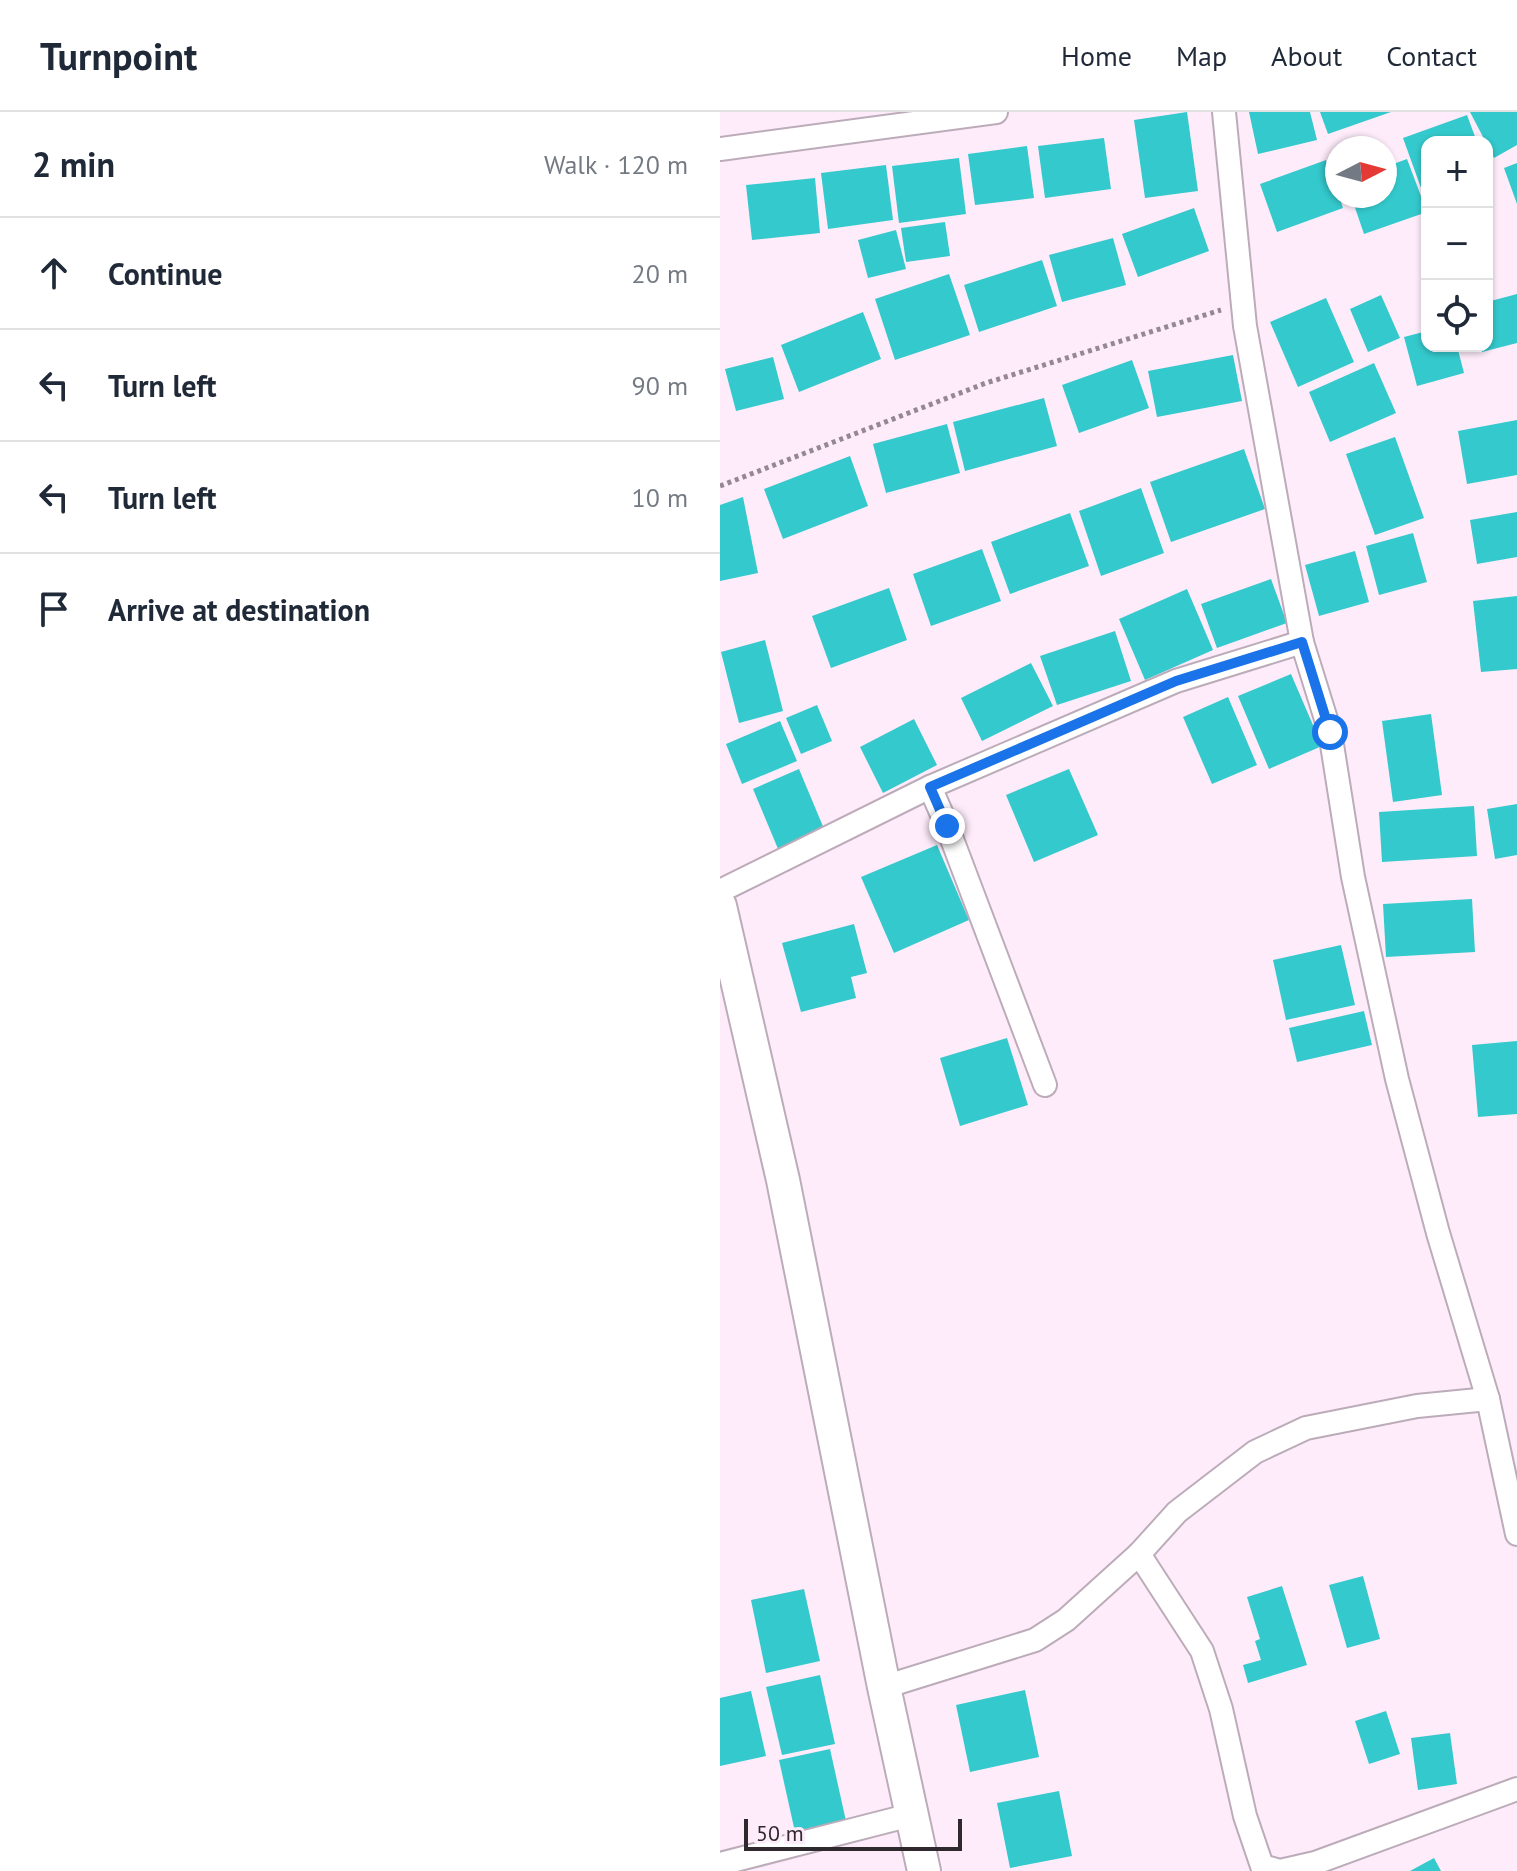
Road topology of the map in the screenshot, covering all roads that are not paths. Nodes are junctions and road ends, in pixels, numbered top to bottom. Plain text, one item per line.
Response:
1 (996, 112) edge
2 (1224, 112) edge
3 (720, 149) edge
4 (1302, 642) junction
5 (930, 787) junction
6 (720, 891) edge
7 (720, 906) edge
8 (1045, 1085) dead end
9 (1488, 1399) junction
10 (1517, 1534) edge
11 (1139, 1554) junction
12 (884, 1687) junction
13 (1517, 1789) edge
14 (911, 1815) junction
15 (720, 1864) edge
16 (924, 1871) edge

1 - 3 street
2 - 4 street
4 - 5 street
4 - 9 street
5 - 6 street
5 - 8 street
7 - 12 main road
9 - 10 street
9 - 11 street
11 - 12 street
11 - 13 street
12 - 14 main road
14 - 15 street
14 - 16 main road

